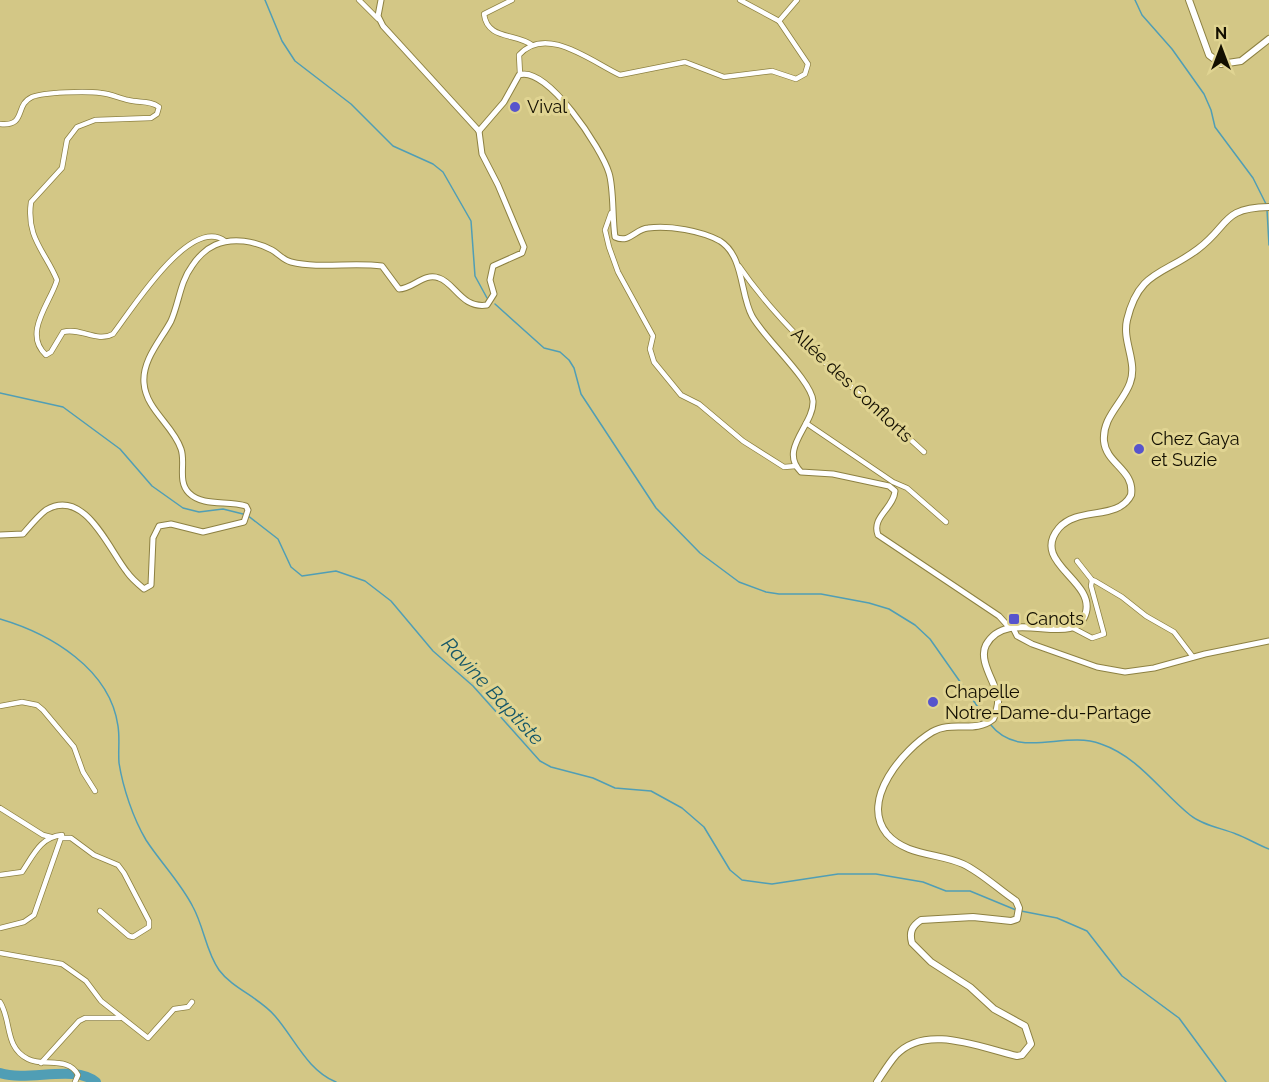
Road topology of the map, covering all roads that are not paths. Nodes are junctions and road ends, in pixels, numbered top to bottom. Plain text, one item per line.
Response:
1 (359, 0) edge
2 (381, 0) edge
3 (512, 0) edge
4 (740, 0) edge
5 (797, 0) edge
6 (1190, 0) edge
7 (380, 21) junction
8 (778, 21) junction
9 (1269, 39) edge
10 (532, 45) junction
11 (520, 74) junction
12 (0, 124) edge
13 (478, 131) junction
14 (1269, 207) edge
15 (611, 213) junction
16 (225, 242) junction
17 (735, 262) junction
18 (806, 423) junction
19 (924, 452) dead end
20 (796, 466) junction
21 (946, 522) dead end
22 (0, 535) edge
23 (1077, 561) dead end
24 (1092, 580) junction
25 (1011, 627) junction
26 (1073, 628) junction
27 (1269, 640) edge
28 (1193, 657) junction
29 (0, 706) edge
30 (95, 791) dead end
31 (0, 808) edge
32 (53, 836) junction
33 (63, 838) junction
34 (0, 875) edge
35 (100, 911) dead end
36 (0, 928) edge
37 (0, 952) edge
38 (0, 1002) edge
39 (192, 1002) dead end
40 (120, 1018) junction
41 (41, 1063) junction
42 (75, 1082) edge
43 (877, 1082) edge

1 - 7 street
2 - 7 street
3 - 10 street
4 - 8 street
5 - 8 street
6 - 9 main road
7 - 13 street
8 - 10 street
10 - 11 street
11 - 13 street
11 - 15 street
12 - 16 street
13 - 16 street
14 - 26 main road
15 - 17 street
15 - 20 street
16 - 22 street
17 - 18 street
17 - 19 street, Allée des Conflorts
18 - 20 street
18 - 21 street
20 - 25 street
23 - 24 street
24 - 26 street
24 - 28 street
25 - 26 main road
25 - 28 street
25 - 43 main road
27 - 28 street
29 - 30 street
31 - 32 street
32 - 33 street
32 - 34 street
33 - 35 street
33 - 36 street
37 - 40 street
38 - 41 street
39 - 40 street
40 - 41 street
41 - 42 street

